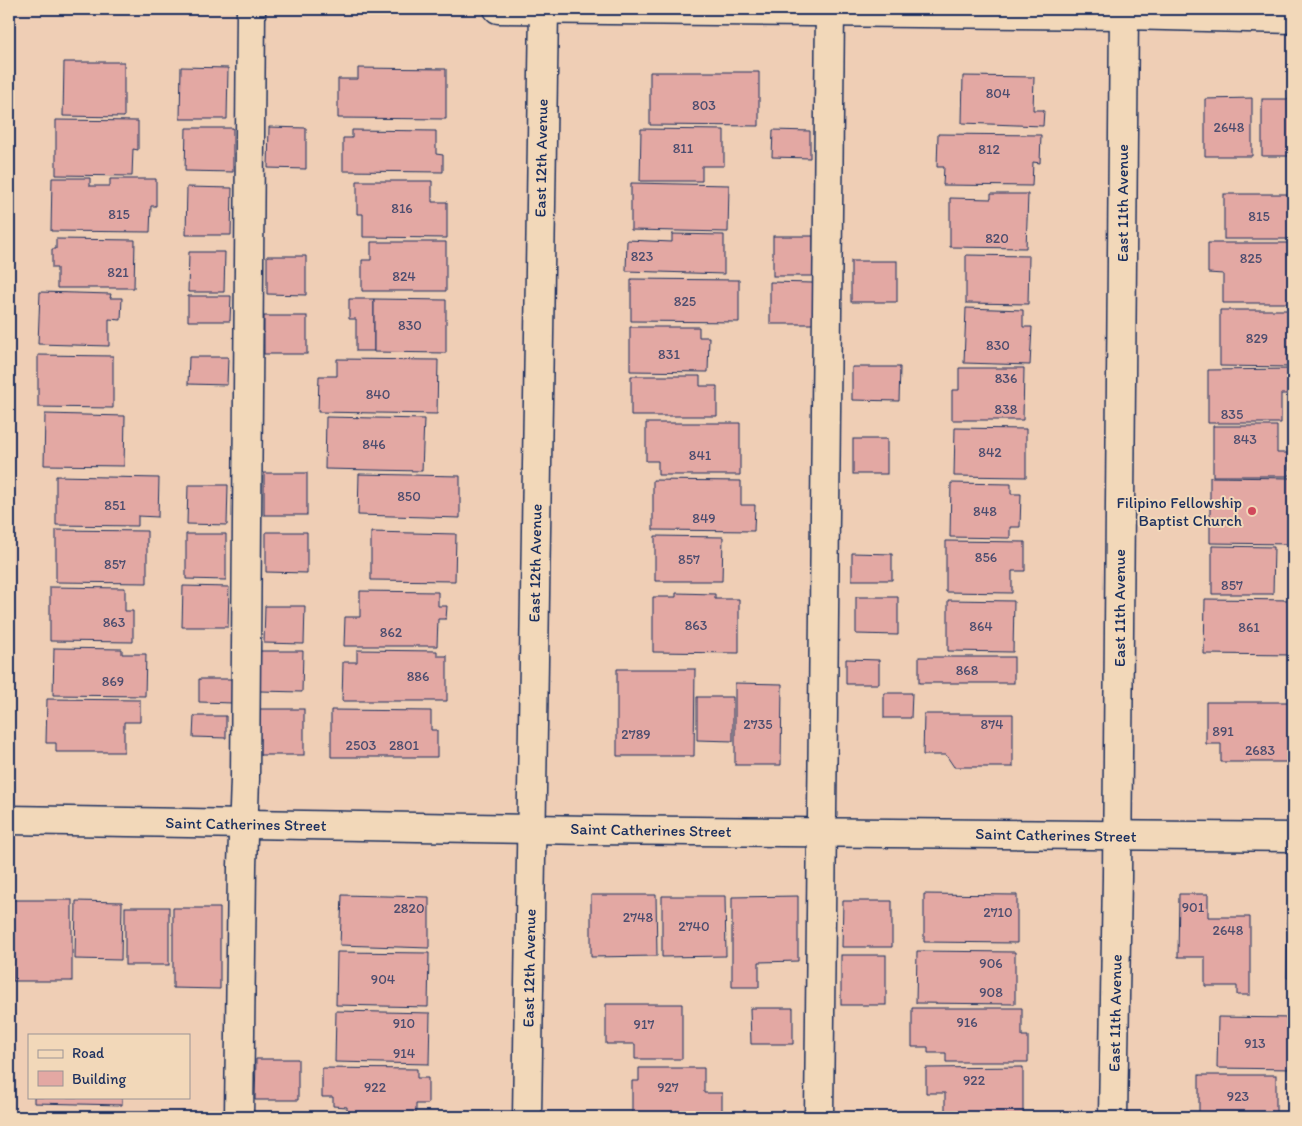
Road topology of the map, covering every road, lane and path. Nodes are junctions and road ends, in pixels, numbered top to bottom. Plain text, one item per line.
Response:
1 (251, 9) edge
2 (498, 9) edge
3 (544, 9) edge
4 (830, 10) edge
5 (1124, 12) edge
6 (1293, 19) edge
7 (9, 820) edge
8 (244, 824) junction
9 (531, 829) junction
10 (823, 832) junction
11 (1117, 836) junction
12 (1293, 837) edge
13 (239, 1117) edge
14 (527, 1117) edge
15 (820, 1117) edge
16 (1114, 1117) edge

1 - 8 street
2 - 3 street
3 - 4 street
3 - 9 street, East 12th Avenue
4 - 5 street
4 - 10 street
5 - 6 street
5 - 11 street, East 11th Avenue
7 - 8 street, Saint Catherines Street
8 - 9 street, Saint Catherines Street
8 - 13 street
9 - 10 street, Saint Catherines Street
9 - 14 street, East 12th Avenue
10 - 11 street, Saint Catherines Street
10 - 15 street
11 - 12 street, Saint Catherines Street
11 - 16 street, East 11th Avenue

